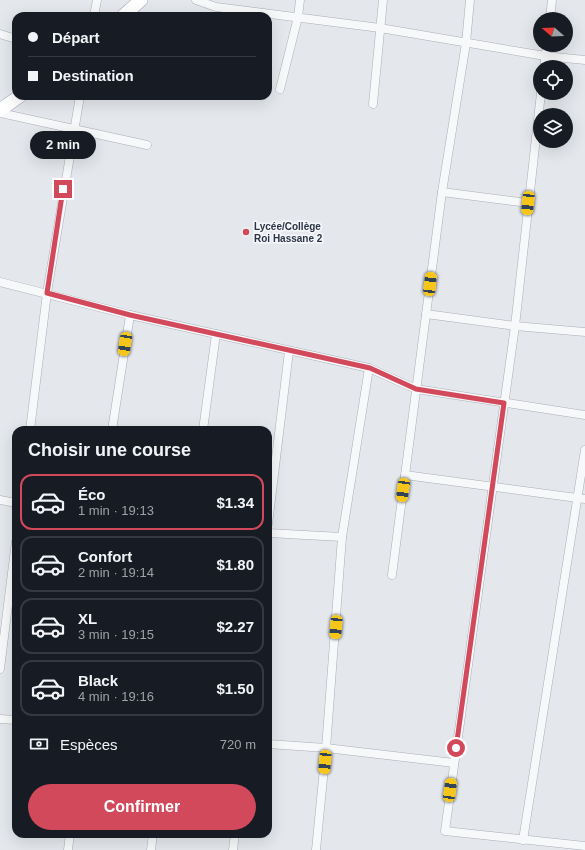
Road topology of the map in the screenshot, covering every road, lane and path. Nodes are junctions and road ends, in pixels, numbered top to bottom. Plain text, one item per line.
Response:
1 (97, 0) edge
2 (141, 0) edge
3 (196, 0) edge
4 (300, 0) edge
5 (383, 0) edge
6 (470, 0) edge
7 (552, 0) edge
8 (216, 7) junction
9 (95, 12) edge
10 (128, 12) edge
11 (215, 12) edge
12 (257, 12) edge
13 (551, 12) edge
14 (272, 14) edge
15 (298, 17) junction
16 (380, 28) junction
17 (0, 34) edge
18 (12, 38) edge
19 (466, 43) junction
20 (546, 52) edge
21 (545, 56) junction
22 (545, 60) edge
23 (585, 60) edge
24 (280, 89) dead end
25 (14, 100) edge
26 (79, 100) edge
27 (540, 100) edge
28 (373, 104) dead end
29 (0, 110) edge
30 (0, 114) edge
31 (73, 129) junction
32 (147, 145) dead end
33 (442, 192) junction
34 (528, 203) junction
35 (0, 282) edge
36 (47, 293) junction
37 (426, 314) junction
38 (130, 315) junction
39 (515, 326) junction
40 (585, 332) edge
41 (216, 334) junction
42 (289, 351) junction
43 (370, 368) junction
44 (416, 389) junction
45 (504, 403) junction
46 (585, 415) edge
47 (30, 426) edge
48 (113, 426) edge
49 (204, 426) edge
50 (585, 450) edge
51 (405, 475) junction
52 (492, 486) junction
53 (272, 491) edge
54 (582, 499) edge
55 (0, 500) edge
56 (12, 502) edge
57 (272, 533) edge
58 (342, 537) junction
59 (12, 573) edge
60 (392, 575) dead end
61 (0, 669) edge
62 (0, 719) edge
63 (12, 720) edge
64 (272, 744) edge
65 (326, 748) junction
66 (454, 763) junction
67 (70, 838) edge
68 (152, 838) edge
69 (234, 838) edge
70 (523, 840) junction
71 (585, 846) edge
72 (68, 850) edge
73 (151, 850) edge
74 (233, 850) edge
75 (316, 850) edge

1 - 9 street
2 - 10 main road
3 - 8 street
4 - 15 street
5 - 16 street
6 - 19 street
7 - 13 street
8 - 11 street
8 - 12 street
14 - 15 street
15 - 16 street
15 - 24 street
16 - 19 street
16 - 28 street
17 - 18 street
19 - 21 street
19 - 33 street
20 - 21 street
21 - 22 street
21 - 23 street
25 - 29 main road
26 - 31 street
27 - 34 street
30 - 31 street
31 - 32 street
31 - 36 street
33 - 34 street
33 - 37 street
34 - 39 street
35 - 36 street
36 - 38 street
36 - 47 street
37 - 39 street
37 - 44 street
38 - 41 street
38 - 48 street
39 - 40 street
39 - 45 street
41 - 42 street
41 - 49 street
42 - 43 street
42 - 53 street
43 - 44 street
43 - 58 street
44 - 45 street
44 - 51 street
45 - 46 street
45 - 52 street
50 - 54 street
51 - 52 street
51 - 60 street
52 - 54 street
52 - 66 street
54 - 70 street
55 - 56 street
57 - 58 street
58 - 65 street
59 - 61 street
62 - 63 street
64 - 65 street
65 - 66 street
65 - 75 street
66 - 70 street
67 - 72 street
68 - 73 street
69 - 74 street
70 - 71 street

